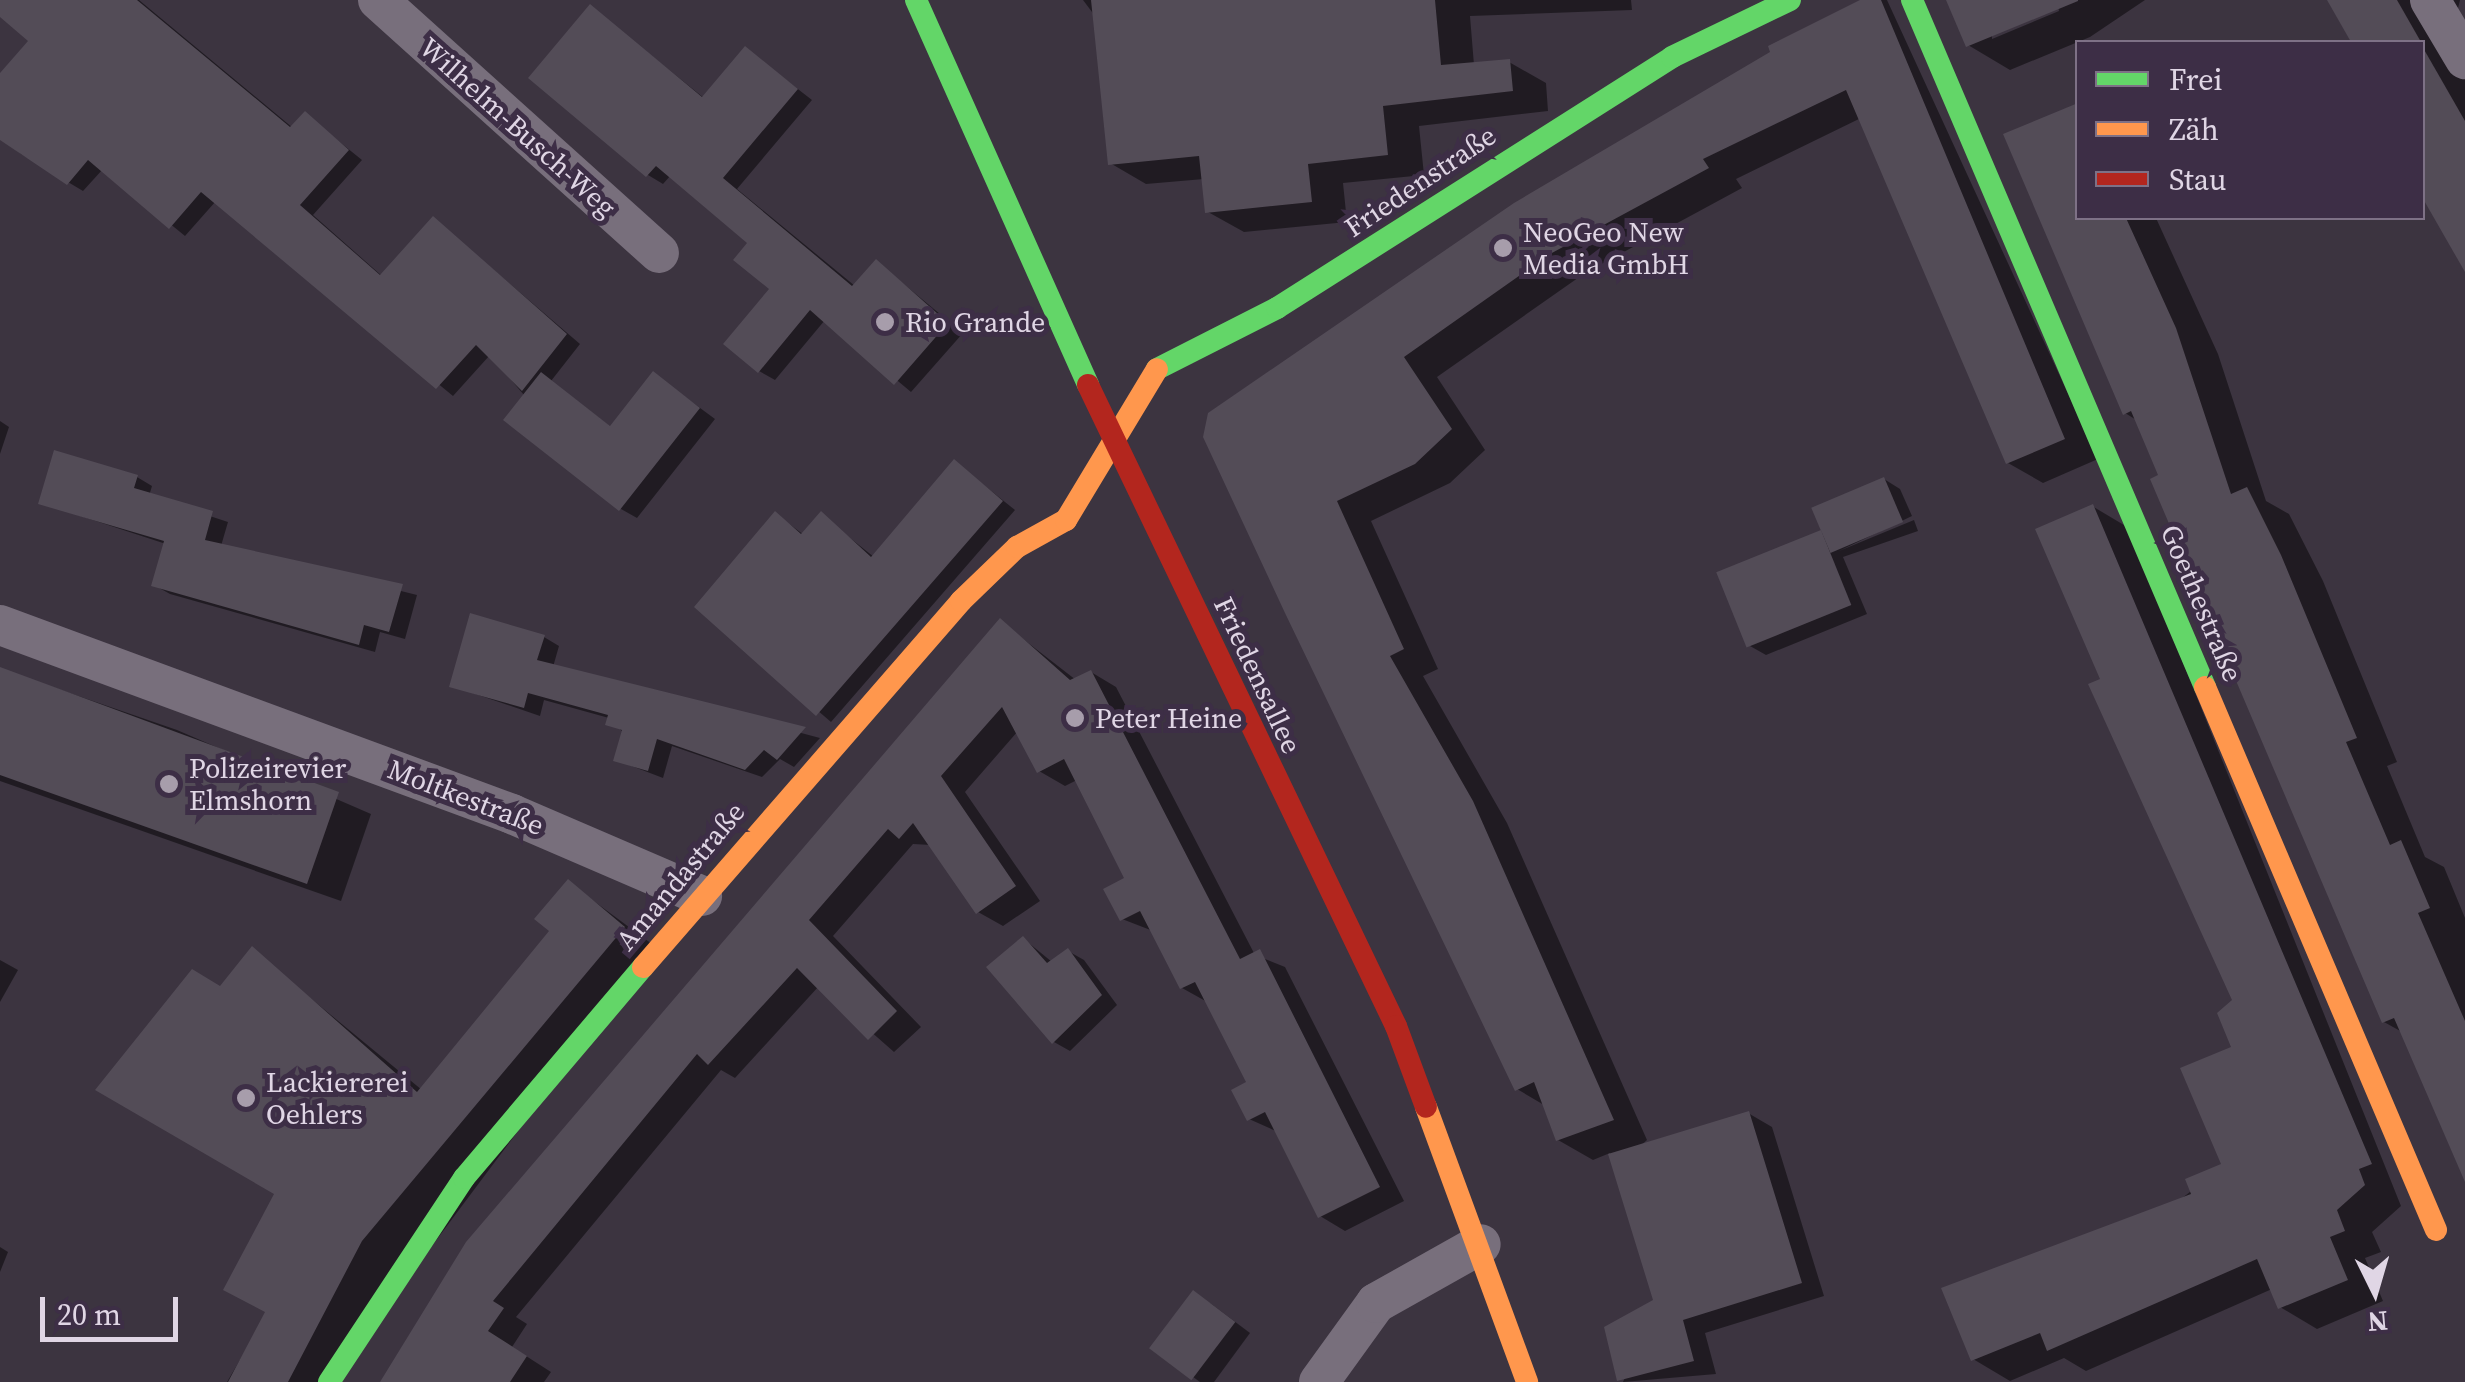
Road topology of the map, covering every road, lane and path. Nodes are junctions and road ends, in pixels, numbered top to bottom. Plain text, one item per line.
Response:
1 (378, 0) edge
2 (916, 0) edge
3 (1790, 0) edge
4 (1912, 0) edge
5 (2430, 0) edge
6 (2465, 59) edge
7 (659, 253) dead end
8 (1115, 444) junction
9 (0, 625) edge
10 (702, 896) junction
11 (2436, 1230) dead end
12 (1481, 1244) junction
13 (330, 1382) edge
14 (1319, 1382) edge
15 (1527, 1382) edge

1 - 7 street, Wilhelm-Busch-Weg
2 - 8 street, Friedensallee
3 - 8 street, Friedenstraße
4 - 11 street, Goethestraße
5 - 6 street
8 - 10 street, Amandastraße
8 - 12 street, Friedensallee
9 - 10 street, Moltkestraße
10 - 13 street, Amandastraße
12 - 14 street
12 - 15 street, Friedensallee

